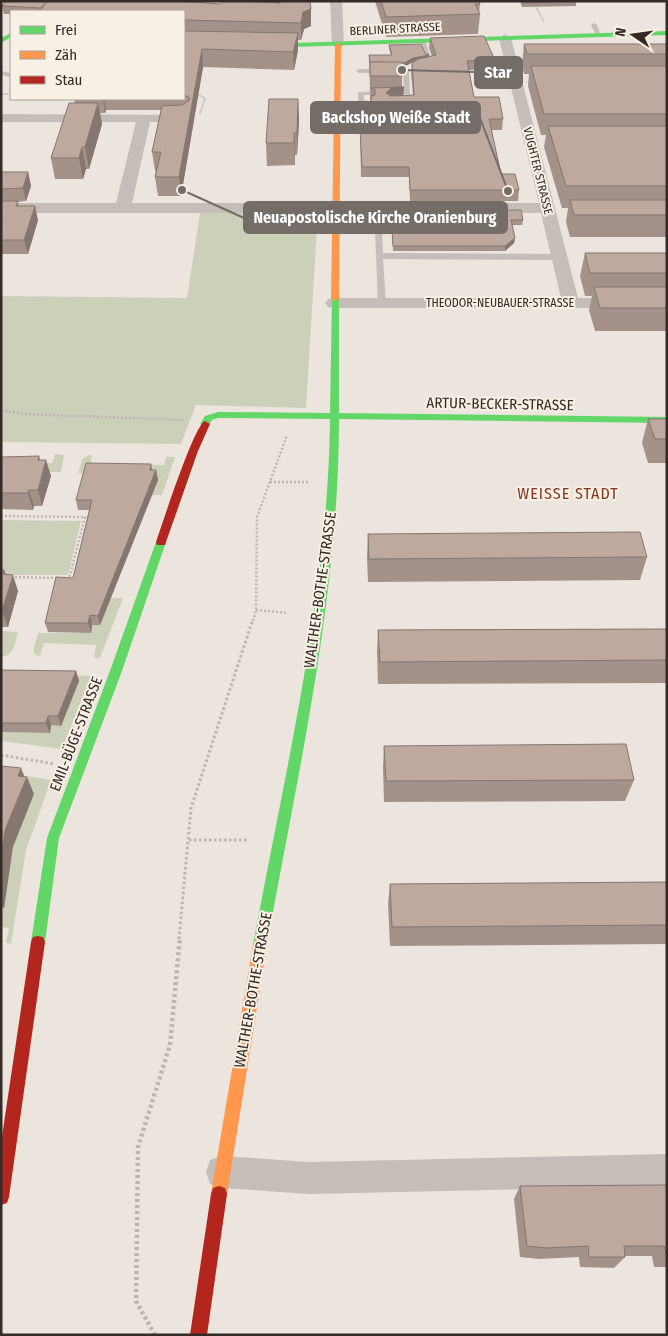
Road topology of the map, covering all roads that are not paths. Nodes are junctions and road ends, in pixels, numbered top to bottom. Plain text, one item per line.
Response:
1 (336, 1) edge
2 (667, 33) edge
3 (505, 38) junction
4 (422, 41) junction
5 (250, 45) edge
6 (338, 45) junction
7 (424, 64) edge
8 (415, 65) edge
9 (359, 71) dead end
10 (406, 71) junction
11 (515, 80) junction
12 (532, 80) edge
13 (408, 93) junction
14 (370, 102) edge
15 (409, 102) edge
16 (1, 118) edge
17 (42, 118) junction
18 (144, 118) junction
19 (183, 118) edge
20 (1, 132) edge
21 (530, 141) junction
22 (549, 141) edge
23 (336, 207) junction
24 (377, 207) junction
25 (1, 208) edge
26 (123, 208) junction
27 (548, 212) junction
28 (568, 215) dead end
29 (379, 256) junction
30 (559, 257) junction
31 (334, 303) junction
32 (571, 303) junction
33 (667, 303) edge
34 (381, 304) junction
35 (334, 417) junction
36 (667, 420) edge
37 (667, 1170) edge
38 (222, 1172) junction
39 (1, 1197) edge
40 (198, 1335) edge

1 - 6 street, WALTHER-BOTHE-STRASSE
2 - 3 street, BERLINER STRASSE
3 - 4 street, BERLINER STRASSE
3 - 11 street, VUGHTER STRASSE
4 - 6 street, BERLINER STRASSE
4 - 7 lane
5 - 6 street, BERLINER STRASSE
6 - 23 street, WALTHER-BOTHE-STRASSE
8 - 10 lane
9 - 10 lane
10 - 13 lane
11 - 12 street
11 - 21 street, VUGHTER STRASSE
13 - 14 lane
13 - 15 lane
16 - 17 street
17 - 18 street
17 - 20 street
18 - 19 street
18 - 26 street
21 - 22 street
21 - 27 street, VUGHTER STRASSE
23 - 24 street
23 - 26 street
23 - 31 street, WALTHER-BOTHE-STRASSE
24 - 27 street
24 - 29 lane
25 - 26 street
27 - 28 street
27 - 30 street, VUGHTER STRASSE
29 - 30 lane
29 - 34 lane
30 - 32 street, VUGHTER STRASSE
31 - 34 street, THEODOR-NEUBAUER-STRASSE
31 - 35 street, WALTHER-BOTHE-STRASSE
32 - 33 street, THEODOR-NEUBAUER-STRASSE
32 - 34 street, THEODOR-NEUBAUER-STRASSE
35 - 36 street, ARTUR-BECKER-STRASSE
35 - 38 street, WALTHER-BOTHE-STRASSE
35 - 39 street, EMIL-BÜGE-STRASSE
37 - 38 street
38 - 40 street, WALTHER-BOTHE-STRASSE

